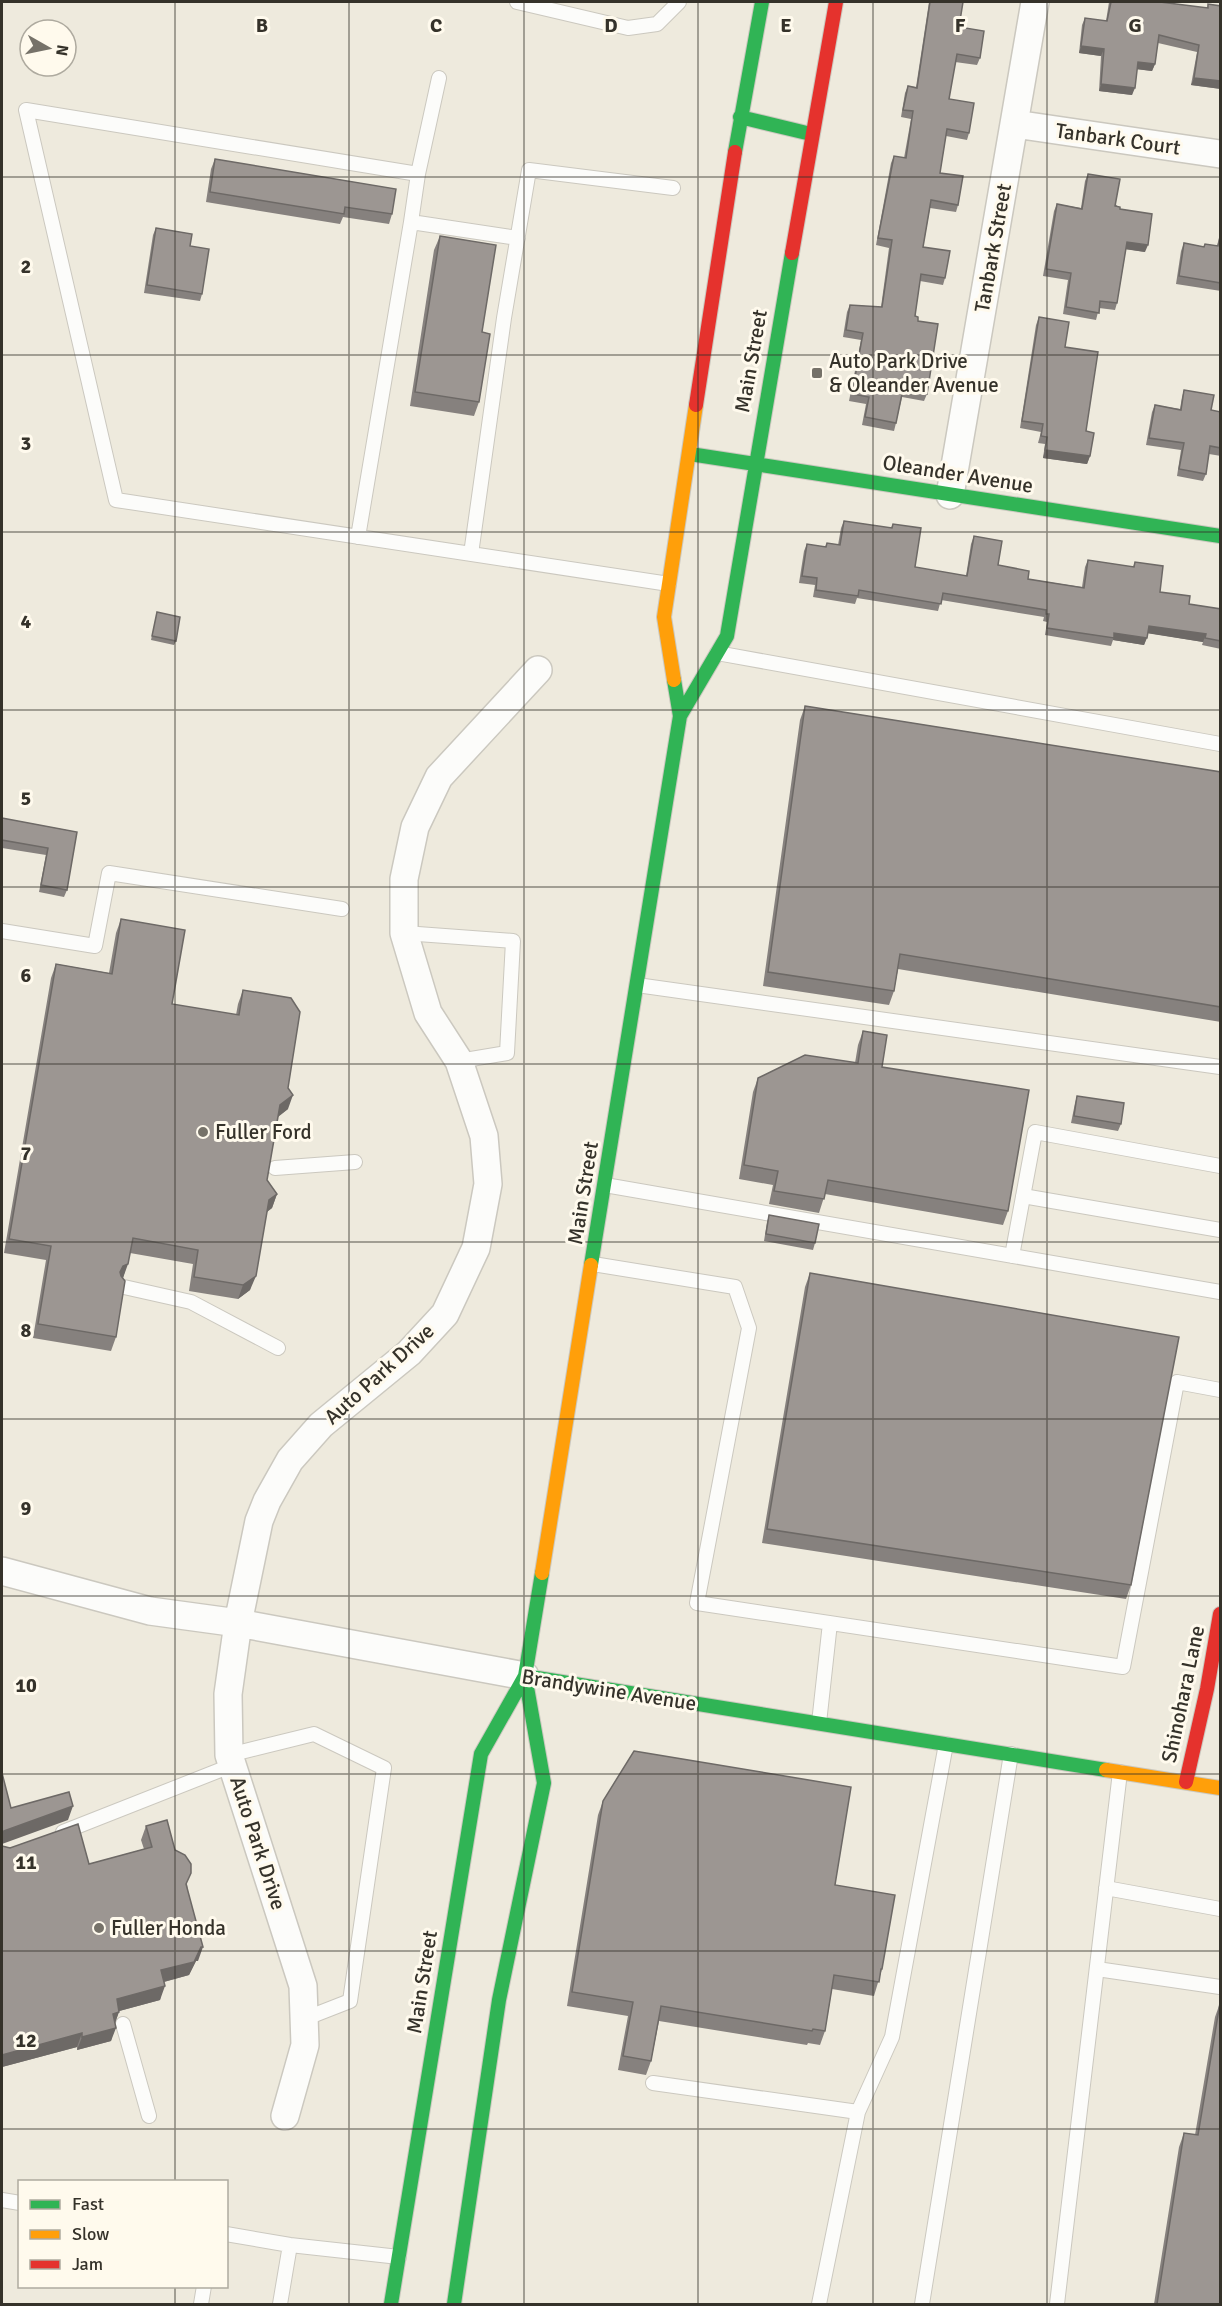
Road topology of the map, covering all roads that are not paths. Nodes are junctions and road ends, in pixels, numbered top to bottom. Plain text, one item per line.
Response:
1 (517, 2) edge
2 (679, 2) edge
3 (762, 2) edge
4 (836, 2) edge
5 (1035, 2) edge
6 (439, 78) dead end
7 (740, 117) junction
8 (1015, 124) junction
9 (811, 134) junction
10 (1221, 154) edge
11 (418, 174) junction
12 (673, 188) dead end
13 (411, 222) junction
14 (518, 238) junction
15 (690, 454) junction
16 (755, 464) junction
17 (950, 495) junction
18 (1221, 536) edge
19 (358, 537) junction
20 (471, 554) junction
21 (669, 584) junction
22 (717, 653) junction
23 (538, 670) dead end
24 (680, 716) junction
25 (1221, 744) edge
26 (342, 909) dead end
27 (2, 931) edge
28 (404, 933) junction
29 (637, 985) junction
30 (459, 1061) junction
31 (1221, 1067) edge
32 (354, 1162) dead end
33 (1221, 1166) edge
34 (275, 1168) edge
35 (605, 1185) junction
36 (1023, 1197) junction
37 (1221, 1230) edge
38 (1012, 1256) junction
39 (593, 1264) junction
40 (124, 1287) edge
41 (1221, 1292) edge
42 (278, 1348) dead end
43 (1221, 1390) edge
44 (2, 1571) edge
45 (1221, 1614) edge
46 (238, 1623) junction
47 (830, 1623) junction
48 (525, 1677) junction
49 (819, 1723) junction
50 (946, 1744) junction
51 (1011, 1754) junction
52 (231, 1760) junction
53 (1120, 1772) junction
54 (1186, 1782) junction
55 (1221, 1788) edge
56 (51, 1836) edge
57 (1106, 1888) junction
58 (1221, 1909) edge
59 (1097, 1969) junction
60 (1221, 1987) edge
61 (304, 2019) junction
62 (123, 2024) dead end
63 (653, 2083) edge
64 (858, 2112) junction
65 (149, 2116) dead end
66 (285, 2116) dead end
67 (2, 2200) edge
68 (18, 2203) edge
69 (228, 2234) edge
70 (290, 2244) junction
71 (399, 2257) junction
72 (204, 2288) edge
73 (201, 2304) edge
74 (280, 2304) edge
75 (391, 2304) edge
76 (454, 2304) edge
77 (819, 2304) edge
78 (922, 2304) edge
79 (1057, 2304) edge

1 - 2 lane
3 - 7 main road, Main Street
4 - 9 main road, Main Street
5 - 8 street, Tanbark Street
6 - 11 lane
7 - 9 main road
7 - 15 main road, Main Street
8 - 10 street, Tanbark Court
8 - 17 street, Tanbark Street
9 - 16 main road, Main Street
11 - 13 lane
11 - 19 lane
12 - 14 lane
13 - 14 lane
13 - 19 lane
14 - 20 lane
15 - 16 main road, Oleander Avenue
15 - 21 main road, Main Street
16 - 17 main road, Oleander Avenue
16 - 22 main road, Main Street
17 - 18 main road, Oleander Avenue
19 - 20 lane
20 - 21 lane
21 - 24 main road, Main Street
22 - 24 main road, Main Street
22 - 25 lane
23 - 28 street, Auto Park Drive
24 - 29 main road, Main Street
26 - 27 lane
28 - 30 street, Auto Park Drive
28 - 30 lane
29 - 31 lane
29 - 35 main road, Main Street
30 - 46 street, Auto Park Drive
32 - 34 lane
33 - 36 lane
35 - 38 lane
35 - 39 main road, Main Street
36 - 37 lane
36 - 38 lane
38 - 41 lane
39 - 47 lane
39 - 48 main road, Main Street
40 - 42 lane
43 - 47 lane
44 - 46 street, Brandywine Avenue
45 - 54 main road, Shinohara Lane
46 - 48 street, Brandywine Avenue
46 - 52 street, Auto Park Drive
47 - 49 lane
48 - 49 main road, Brandywine Avenue
48 - 71 main road, Main Street
48 - 76 main road, Main Street
49 - 50 main road, Brandywine Avenue
50 - 51 main road, Brandywine Avenue
50 - 64 lane
51 - 53 main road, Brandywine Avenue
51 - 78 lane
52 - 56 lane
52 - 61 street, Auto Park Drive
52 - 61 lane
53 - 54 main road, Brandywine Avenue
53 - 57 lane
54 - 55 main road, Brandywine Avenue
57 - 58 lane
57 - 59 lane
59 - 60 lane
59 - 79 lane
61 - 66 street, Auto Park Drive
62 - 65 lane
63 - 64 lane
64 - 77 lane
67 - 68 lane
69 - 70 lane
70 - 71 lane
70 - 74 lane
71 - 75 main road, Main Street
72 - 73 lane

